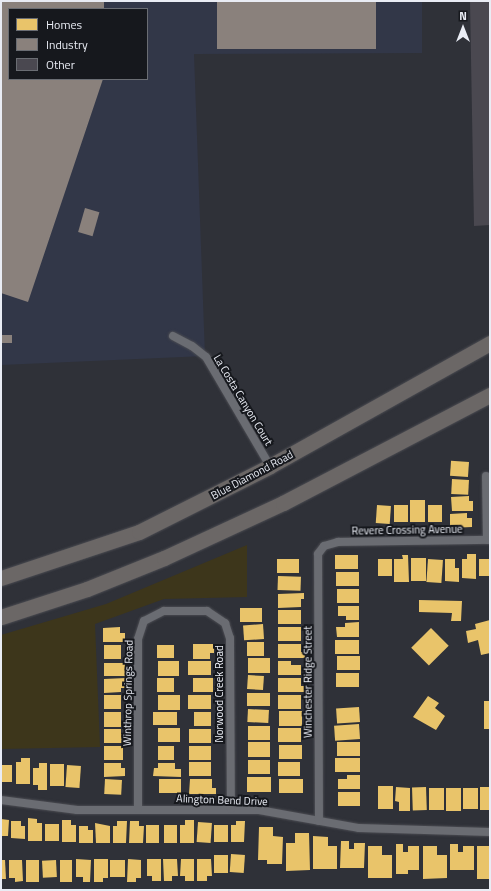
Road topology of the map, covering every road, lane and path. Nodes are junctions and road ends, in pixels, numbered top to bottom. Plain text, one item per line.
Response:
1 (173, 336) dead end
2 (490, 343) edge
3 (490, 395) edge
4 (270, 466) junction
5 (486, 476) dead end
6 (488, 540) edge
7 (324, 546) joint
8 (1, 578) edge
9 (185, 611) joint
10 (1, 617) edge
11 (1, 800) edge
12 (138, 809) junction
13 (231, 809) junction
14 (319, 821) junction
15 (490, 832) edge

1 - 4 street, La Costa Canyon Court
2 - 4 highway, Blue Diamond Road
3 - 10 highway
4 - 8 highway, Blue Diamond Road
5 - 6 street
6 - 7 street, Revere Crossing Avenue
7 - 14 street, Winchester Ridge Street
9 - 12 street, Winthrop Springs Road
9 - 13 street, Norwood Creek Road
11 - 12 street, Alington Bend Drive
12 - 13 street, Alington Bend Drive
13 - 14 street, Alington Bend Drive
14 - 15 street, Alington Bend Drive

